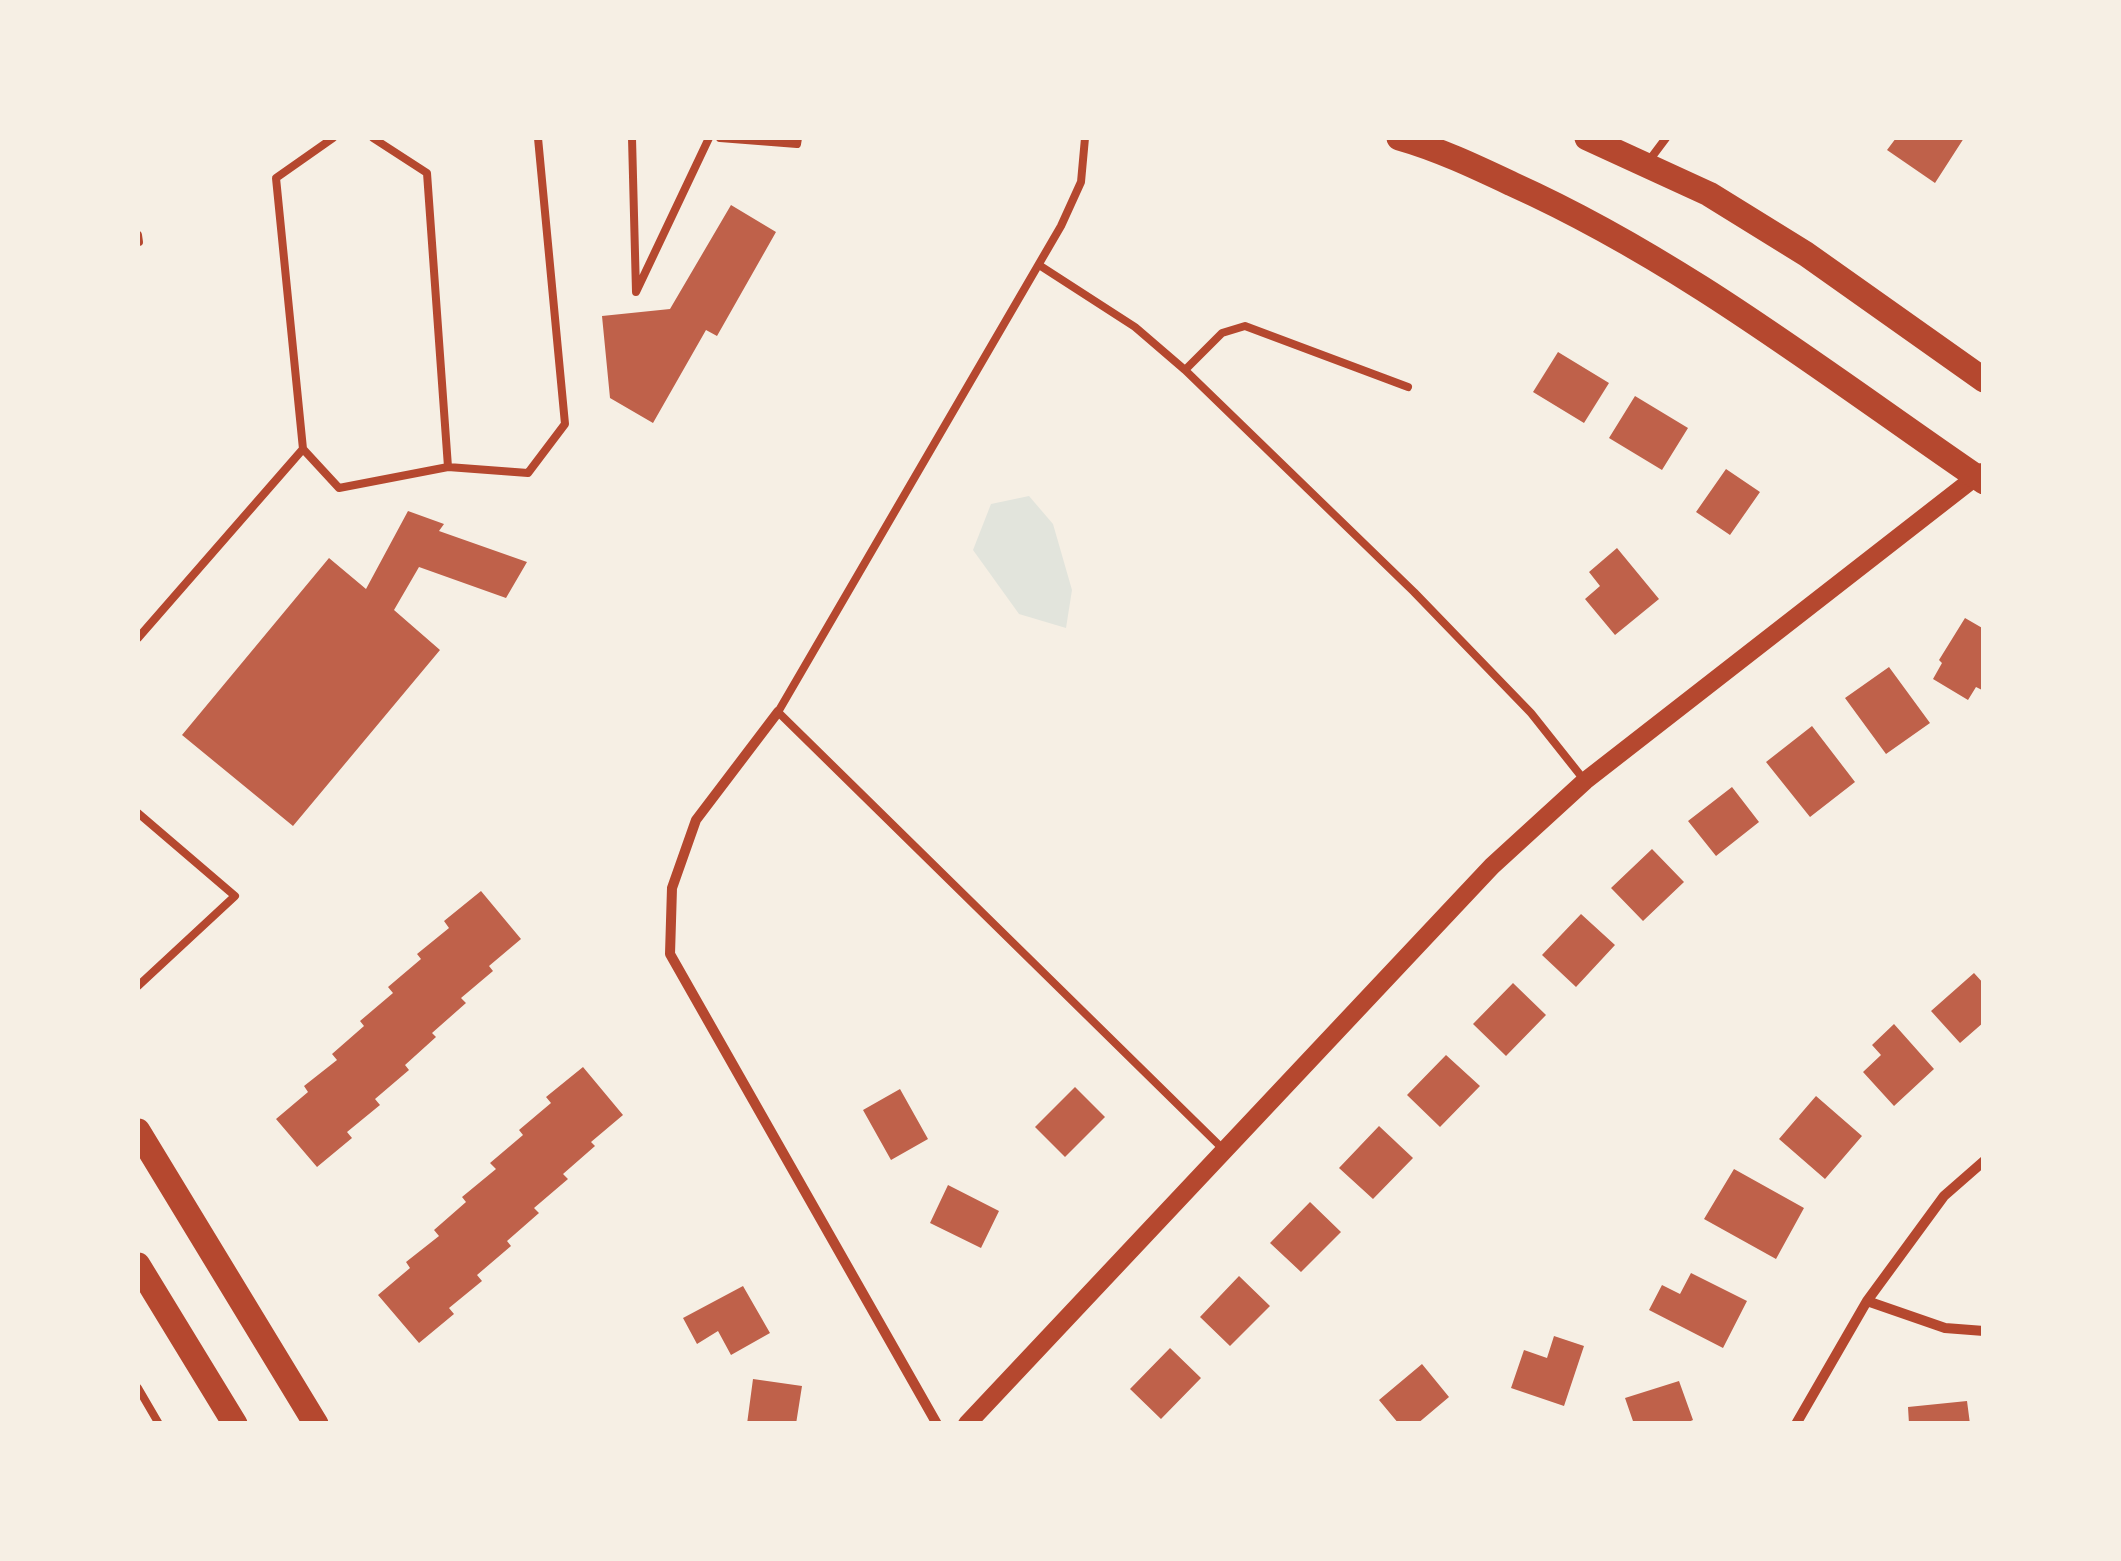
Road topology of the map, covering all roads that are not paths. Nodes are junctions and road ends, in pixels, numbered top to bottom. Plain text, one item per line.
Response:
1 (333, 138) edge
2 (372, 138) edge
3 (538, 138) edge
4 (632, 138) edge
5 (709, 138) edge
6 (720, 138) edge
7 (798, 138) edge
8 (1085, 138) edge
9 (1399, 138) edge
10 (1587, 138) edge
11 (1666, 138) edge
12 (1646, 165) junction
13 (1039, 265) junction
14 (1185, 370) junction
15 (1984, 380) edge
16 (1408, 387) dead end
17 (303, 449) junction
18 (448, 467) junction
19 (1981, 477) edge
20 (138, 638) edge
21 (778, 712) junction
22 (1585, 781) junction
23 (138, 813) edge
24 (138, 986) edge
25 (138, 1131) edge
26 (1224, 1150) junction
27 (1984, 1161) edge
28 (138, 1265) edge
29 (1866, 1302) junction
30 (1984, 1331) edge
31 (138, 1388) edge
32 (158, 1424) edge
33 (235, 1424) edge
34 (316, 1424) edge
35 (937, 1424) edge
36 (967, 1424) edge
37 (1796, 1424) edge

1 - 17 lane
2 - 18 lane
3 - 18 lane
4 - 5 lane
6 - 7 lane
8 - 13 lane
9 - 19 main road
10 - 12 main road
11 - 12 lane
12 - 15 main road
13 - 14 lane
13 - 21 lane
14 - 16 lane
14 - 22 lane
17 - 18 lane
17 - 20 lane
19 - 22 street
21 - 26 lane
21 - 35 street
22 - 26 street
23 - 24 lane
25 - 34 main road
26 - 36 street
27 - 29 street
28 - 33 main road
29 - 30 street
29 - 37 street
31 - 32 lane

